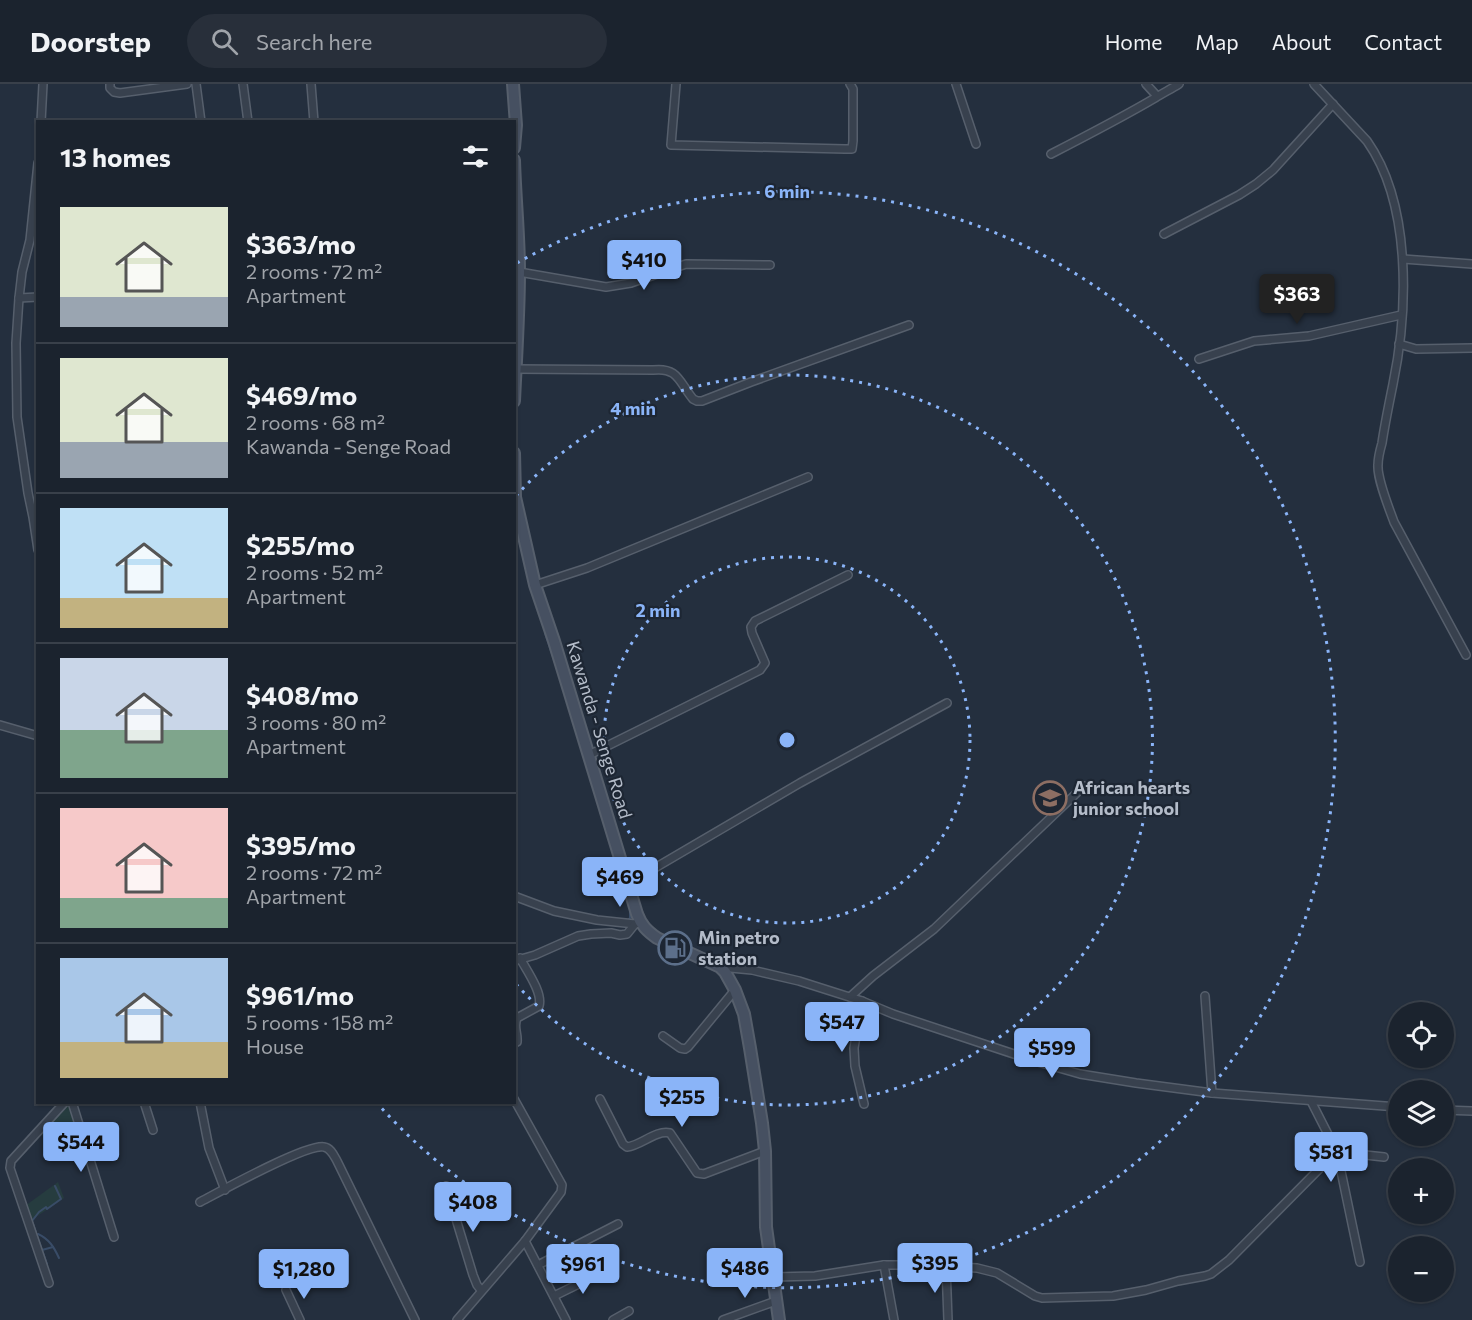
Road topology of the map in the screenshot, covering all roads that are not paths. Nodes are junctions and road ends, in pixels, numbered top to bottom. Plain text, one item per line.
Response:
1 (43, 84) edge
2 (110, 84) edge
3 (187, 84) edge
4 (196, 84) edge
5 (243, 84) edge
6 (311, 84) edge
7 (513, 84) edge
8 (676, 84) edge
9 (850, 84) edge
10 (956, 84) edge
11 (1146, 84) edge
12 (1179, 84) edge
13 (1314, 84) edge
14 (1157, 96) junction
15 (1333, 104) junction
16 (41, 120) edge
17 (201, 120) edge
18 (248, 120) edge
19 (314, 120) edge
20 (516, 120) edge
21 (976, 144) dead end
22 (1051, 154) dead end
23 (36, 182) edge
24 (516, 211) edge
25 (1164, 234) dead end
26 (1403, 259) junction
27 (1472, 264) edge
28 (770, 265) dead end
29 (519, 272) junction
30 (36, 297) edge
31 (19, 298) junction
32 (1401, 315) junction
33 (909, 325) dead end
34 (1399, 344) junction
35 (516, 345) edge
36 (1472, 348) edge
37 (1199, 359) dead end
38 (516, 369) edge
39 (808, 477) dead end
40 (516, 501) edge
41 (35, 517) edge
42 (848, 575) dead end
43 (535, 585) junction
44 (1466, 655) dead end
45 (947, 703) dead end
46 (0, 725) edge
47 (36, 735) edge
48 (589, 755) junction
49 (1084, 786) dead end
50 (626, 880) junction
51 (516, 897) edge
52 (638, 923) junction
53 (517, 960) edge
54 (720, 967) junction
55 (735, 990) junction
56 (1205, 996) dead end
57 (850, 997) junction
58 (862, 1001) junction
59 (516, 1021) edge
60 (663, 1036) dead end
61 (1212, 1093) junction
62 (600, 1099) dead end
63 (1311, 1101) junction
64 (516, 1103) edge
65 (63, 1104) edge
66 (73, 1104) edge
67 (145, 1104) edge
68 (200, 1104) edge
69 (864, 1104) dead end
70 (1388, 1106) edge
71 (1454, 1110) edge
72 (1472, 1110) edge
73 (153, 1130) dead end
74 (765, 1151) junction
75 (1337, 1152) junction
76 (1384, 1157) dead end
77 (446, 1186) dead end
78 (225, 1190) junction
79 (200, 1202) dead end
80 (618, 1224) dead end
81 (114, 1237) dead end
82 (525, 1241) junction
83 (1360, 1262) dead end
84 (538, 1265) junction
85 (884, 1265) junction
86 (946, 1266) junction
87 (601, 1273) dead end
88 (774, 1277) junction
89 (49, 1283) dead end
90 (286, 1290) dead end
91 (481, 1290) junction
92 (554, 1296) junction
93 (776, 1300) junction
94 (629, 1311) dead end
95 (300, 1320) edge
96 (415, 1320) edge
97 (457, 1320) edge
98 (566, 1320) edge
99 (613, 1320) edge
100 (723, 1320) edge
101 (779, 1320) edge
102 (894, 1320) edge
103 (948, 1320) edge

1 - 16 street
2 - 3 street
4 - 17 street
5 - 18 street
6 - 19 street
7 - 20 street
8 - 9 street
10 - 21 street
11 - 14 street
12 - 14 street
13 - 15 street
14 - 22 street
15 - 25 street
15 - 26 street
23 - 31 street
24 - 29 street
26 - 27 street
26 - 32 street
28 - 29 street
29 - 35 street
30 - 31 street
31 - 41 street
32 - 34 street
32 - 37 street
33 - 38 street
34 - 36 street
34 - 44 street
39 - 43 street
40 - 43 street, Kawanda - Senge Road
42 - 48 street
43 - 48 street, Kawanda - Senge Road
45 - 50 street
46 - 47 street
48 - 50 street, Kawanda - Senge Road
49 - 57 street
50 - 52 street, Kawanda - Senge Road
51 - 52 street
52 - 53 street
52 - 54 street
53 - 59 street
54 - 55 street
54 - 57 street
55 - 60 street
55 - 74 street
56 - 61 street
57 - 58 street
58 - 61 street
58 - 69 street
61 - 63 street
62 - 74 street
63 - 70 street
63 - 75 street
64 - 82 street
65 - 89 street
66 - 81 street
67 - 73 street
68 - 78 street
71 - 72 street
74 - 88 street
75 - 76 street
75 - 83 street
75 - 86 street
77 - 91 street
78 - 79 street
78 - 96 street
80 - 84 street
82 - 84 street
82 - 91 street
84 - 92 street
85 - 86 street
85 - 88 street
85 - 102 street
86 - 103 street
87 - 92 street
88 - 93 street
90 - 95 street
91 - 97 street
92 - 98 street
93 - 100 street
93 - 101 street
94 - 99 street

